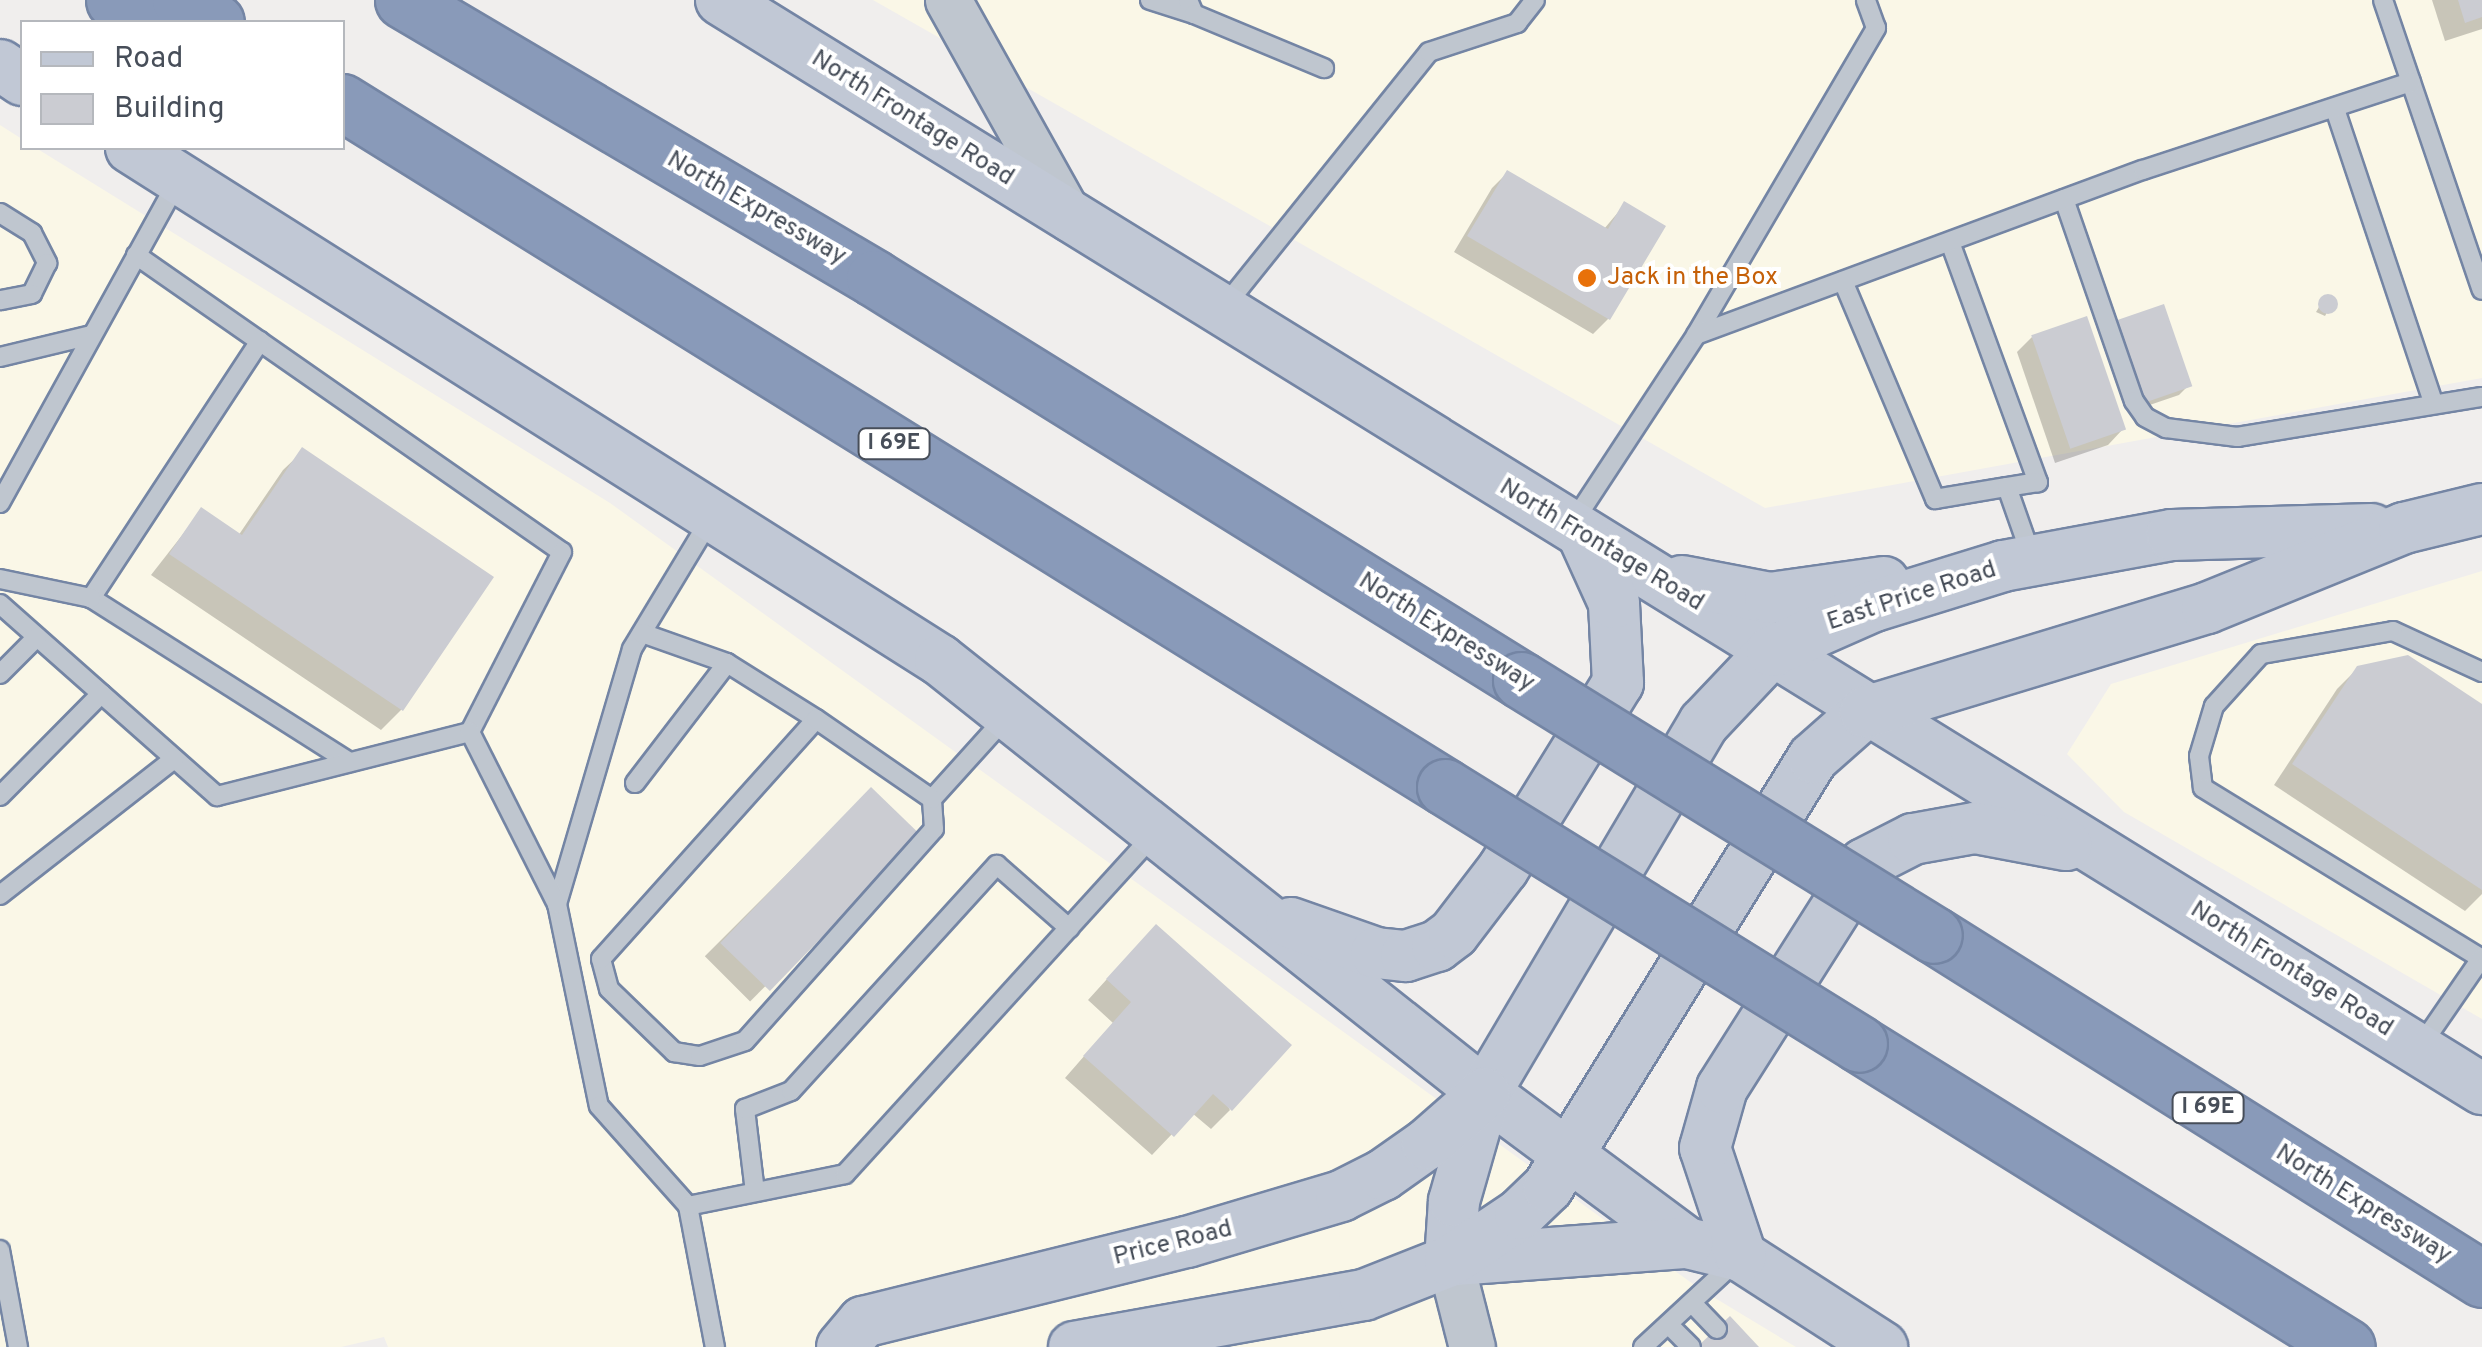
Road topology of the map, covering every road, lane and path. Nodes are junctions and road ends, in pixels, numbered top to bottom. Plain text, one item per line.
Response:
1 (114, 0) edge
2 (180, 0) edge
3 (403, 0) edge
4 (721, 0) edge
5 (948, 0) edge
6 (1150, 0) edge
7 (1535, 0) edge
8 (1866, 0) edge
9 (2383, 0) edge
10 (1191, 7) edge
11 (431, 14) edge
12 (160, 20) edge
13 (213, 20) edge
14 (1324, 68) dead end
15 (2411, 82) junction
16 (345, 104) edge
17 (2335, 109) junction
18 (134, 150) edge
19 (180, 178) junction
20 (2064, 200) junction
21 (0, 213) edge
22 (1070, 218) junction
23 (1950, 242) junction
24 (2476, 252) edge
25 (136, 255) junction
26 (1843, 281) junction
27 (2482, 290) edge
28 (0, 300) edge
29 (1221, 312) junction
30 (92, 334) junction
31 (1696, 336) junction
32 (260, 341) junction
33 (0, 357) edge
34 (2482, 397) edge
35 (2434, 402) junction
36 (2007, 487) junction
37 (0, 502) edge
38 (2482, 510) edge
39 (714, 513) junction
40 (2404, 528) junction
41 (1576, 533) junction
42 (2018, 563) junction
43 (1657, 576) junction
44 (0, 579) edge
45 (91, 598) junction
46 (0, 604) edge
47 (642, 632) junction
48 (38, 637) junction
49 (1772, 652) junction
50 (727, 663) junction
51 (2482, 672) edge
52 (0, 674) edge
53 (101, 694) junction
54 (1865, 712) junction
55 (1008, 714) junction
56 (816, 719) junction
57 (470, 732) junction
58 (174, 758) junction
59 (349, 762) junction
60 (635, 783) dead end
61 (0, 796) edge
62 (932, 799) junction
63 (1156, 833) junction
64 (2100, 852) junction
65 (0, 895) edge
66 (557, 904) junction
67 (1249, 908) junction
68 (1069, 928) junction
69 (566, 958) junction
70 (2482, 958) edge
71 (601, 960) junction
72 (2418, 1049) junction
73 (2482, 1089) edge
74 (1485, 1093) junction
75 (1568, 1154) junction
76 (755, 1192) junction
77 (688, 1206) junction
78 (2400, 1229) junction
79 (1688, 1243) junction
80 (0, 1250) edge
81 (1741, 1256) junction
82 (1450, 1261) junction
83 (2482, 1269) edge
84 (2482, 1279) edge
85 (1692, 1304) junction
86 (1670, 1324) junction
87 (1716, 1329) dead end
88 (1856, 1336) edge
89 (1106, 1344) edge
90 (18, 1347) edge
91 (715, 1347) edge
92 (842, 1347) edge
93 (1472, 1347) edge
94 (1643, 1347) edge
95 (1691, 1347) edge
96 (2346, 1347) edge

1 - 12 highway
2 - 13 highway
3 - 11 highway, North Expressway / I 69E
4 - 22 main road, North Frontage Road
5 - 22 street
6 - 10 lane
7 - 29 lane
8 - 31 lane
9 - 15 lane
10 - 14 lane
11 - 78 highway, North Expressway / I 69E, bridge
15 - 17 lane
15 - 24 lane
16 - 96 highway, I 69E, bridge
17 - 20 lane
17 - 35 lane
18 - 19 main road
19 - 25 lane
19 - 39 main road
20 - 23 lane
20 - 35 lane
21 - 28 lane
22 - 29 main road, North Frontage Road
23 - 26 lane
23 - 36 lane
24 - 27 lane
25 - 30 lane
25 - 32 lane
26 - 31 lane
26 - 36 lane
29 - 41 main road, North Frontage Road
30 - 33 lane
30 - 37 lane
31 - 41 lane
32 - 45 lane
32 - 57 lane
34 - 35 lane
36 - 42 lane
38 - 40 main road, East Price Road
39 - 47 lane
39 - 55 main road
40 - 42 main road, East Price Road
40 - 54 main road, East Price Road
41 - 43 main road, North Frontage Road
41 - 67 main road
42 - 43 main road
42 - 49 main road, East Price Road
43 - 49 main road, North Frontage Road
44 - 45 lane
45 - 59 lane
46 - 48 lane
47 - 50 lane
47 - 66 lane
48 - 52 lane
48 - 53 lane
49 - 54 main road, North Frontage Road
49 - 74 main road, East Price Road
50 - 56 lane
50 - 60 lane
51 - 70 lane
53 - 58 lane
53 - 61 lane
54 - 64 main road, North Frontage Road
54 - 75 main road, East Price Road
55 - 62 lane
55 - 63 main road
56 - 62 lane
56 - 71 lane
57 - 59 lane
57 - 66 lane
58 - 59 lane
58 - 65 lane
62 - 71 lane
63 - 67 main road
63 - 68 lane
64 - 72 main road, North Frontage Road
64 - 81 main road
66 - 69 lane
67 - 74 main road
68 - 76 lane
68 - 76 lane
69 - 71 lane
69 - 77 lane
70 - 72 lane
72 - 73 main road, North Frontage Road
74 - 75 main road
74 - 82 main road
74 - 92 main road, Price Road
75 - 79 main road
75 - 82 main road, East Price Road
76 - 77 lane
77 - 91 lane
78 - 83 highway
78 - 84 highway, North Expressway / I 69E
79 - 81 main road
79 - 82 main road
80 - 90 lane
81 - 85 lane
81 - 88 main road
82 - 89 main road
82 - 93 street
85 - 86 lane
85 - 87 lane
86 - 94 lane
86 - 95 lane

